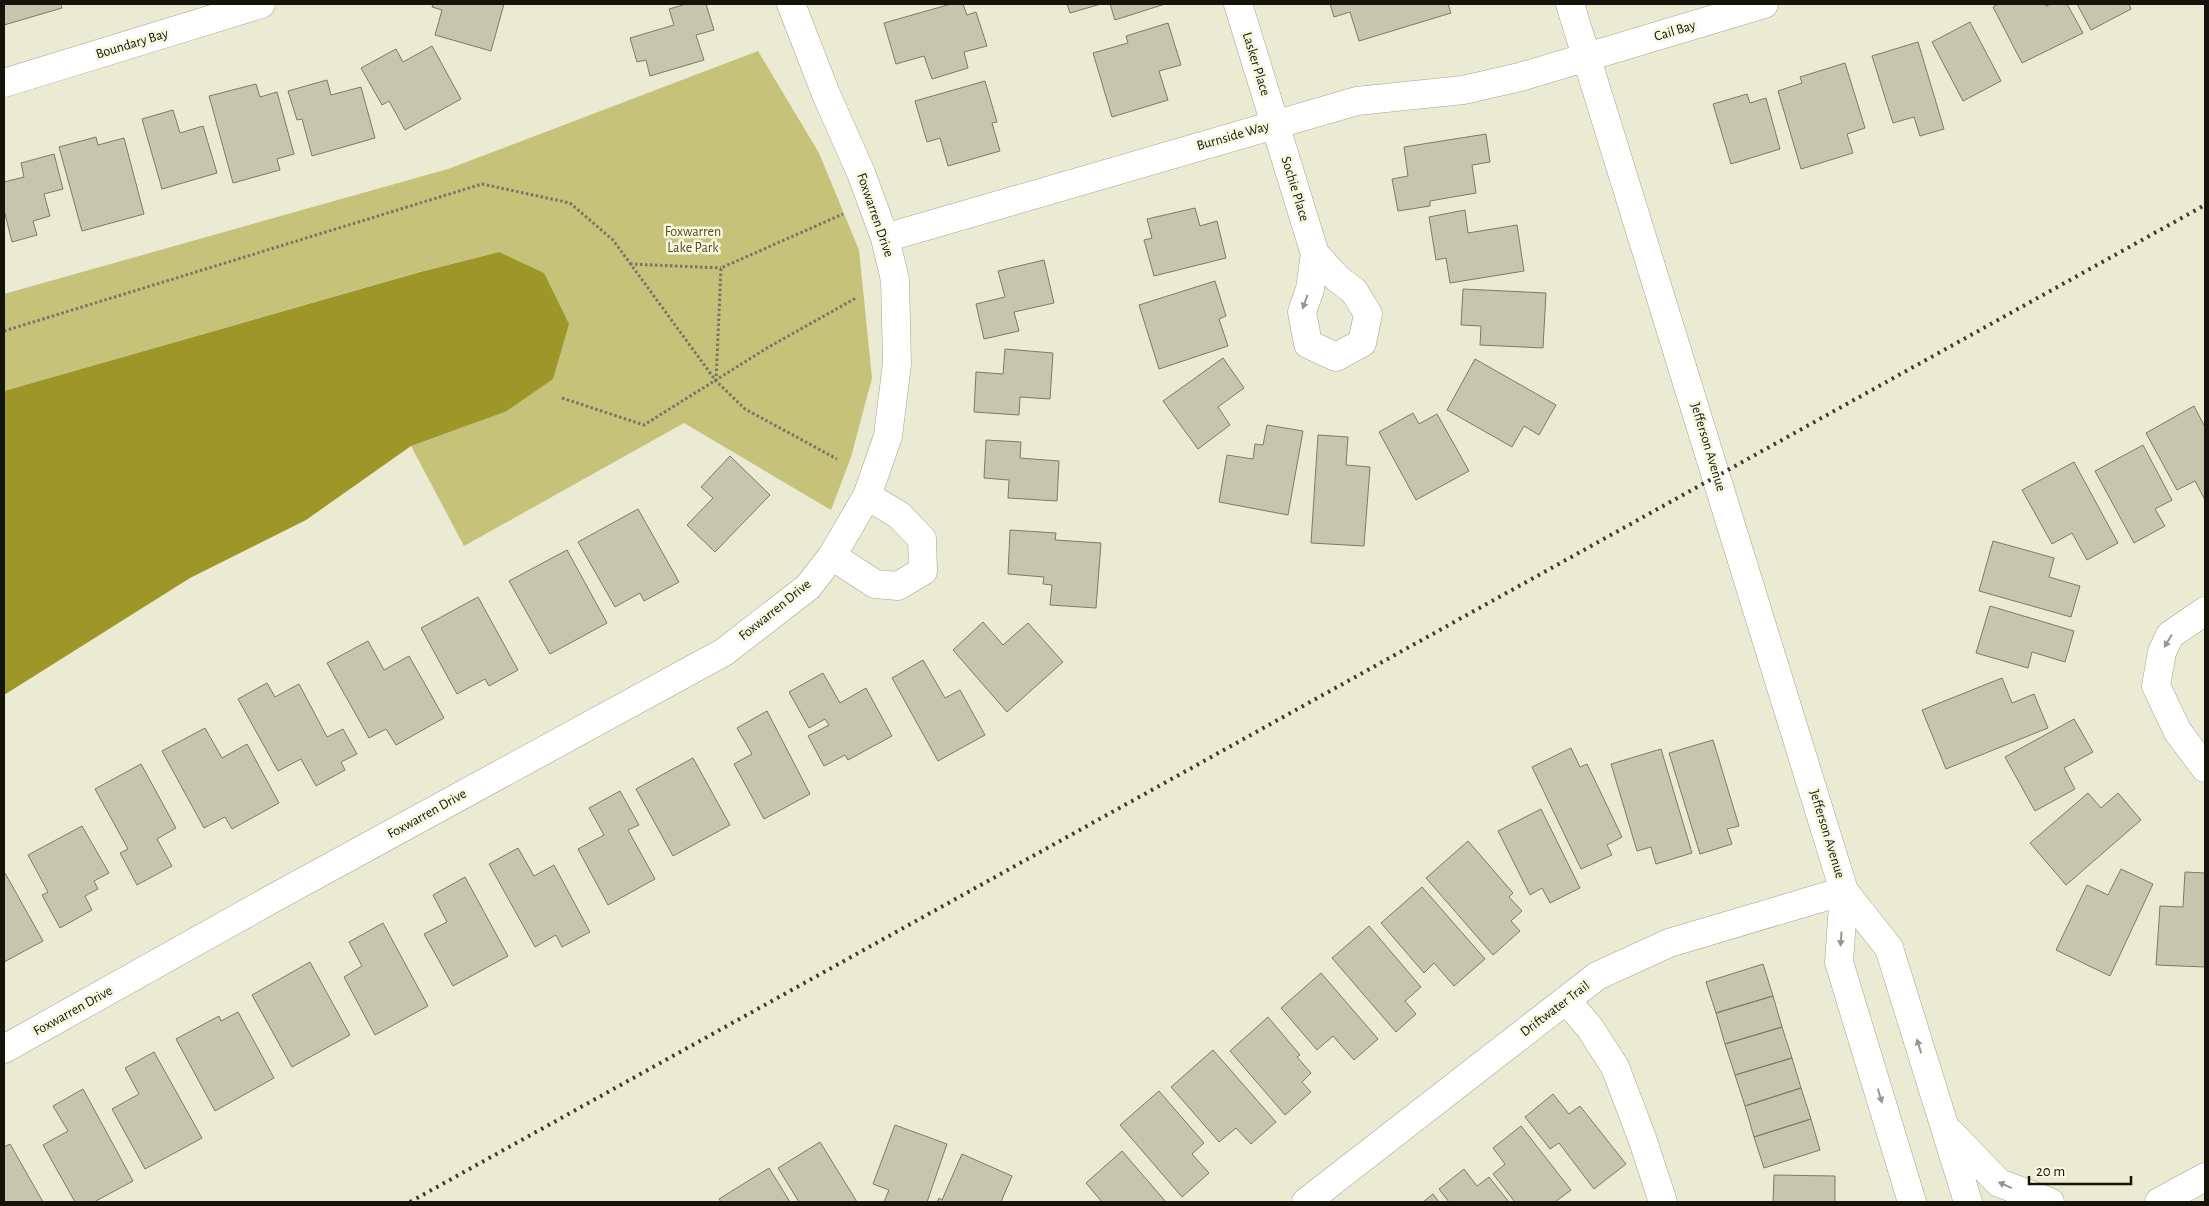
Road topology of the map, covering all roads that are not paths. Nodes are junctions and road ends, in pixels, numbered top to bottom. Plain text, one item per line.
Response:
1 (261, 4) edge
2 (791, 4) edge
3 (1238, 4) edge
4 (1570, 4) edge
5 (1764, 4) edge
6 (1586, 58) junction
7 (4, 84) edge
8 (1274, 124) junction
9 (885, 238) junction
10 (1315, 254) dead end
11 (867, 496) junction
12 (832, 556) junction
13 (2205, 611) edge
14 (2205, 768) edge
15 (1844, 891) junction
16 (1566, 1000) junction
17 (4, 1050) edge
18 (1944, 1126) junction
19 (1894, 1143) junction
20 (2205, 1177) edge
21 (1306, 1202) edge
22 (1663, 1202) edge
23 (1897, 1202) edge
24 (1912, 1202) edge
25 (1968, 1202) edge
26 (2050, 1202) edge
27 (2159, 1202) edge

1 - 7 street, Boundary Bay
2 - 9 street, Foxwarren Drive
3 - 8 street, Lasker Place
4 - 6 street, Jefferson Avenue
5 - 6 street, Cail Bay
6 - 8 street, Burnside Way
6 - 15 street, Jefferson Avenue
8 - 9 street, Burnside Way
8 - 10 street, Sochie Place
9 - 11 street, Foxwarren Drive
11 - 12 street, Foxwarren Drive
11 - 12 street
12 - 17 street, Foxwarren Drive
13 -> 14 street
15 - 16 street, Driftwater Trail
18 -> 15 street, Jefferson Avenue
15 -> 19 street, Jefferson Avenue
16 - 21 street, Driftwater Trail
16 - 22 street
18 - 25 street, Jefferson Avenue
26 -> 18 street
19 - 23 street
19 - 24 street, Jefferson Avenue
20 - 27 street

